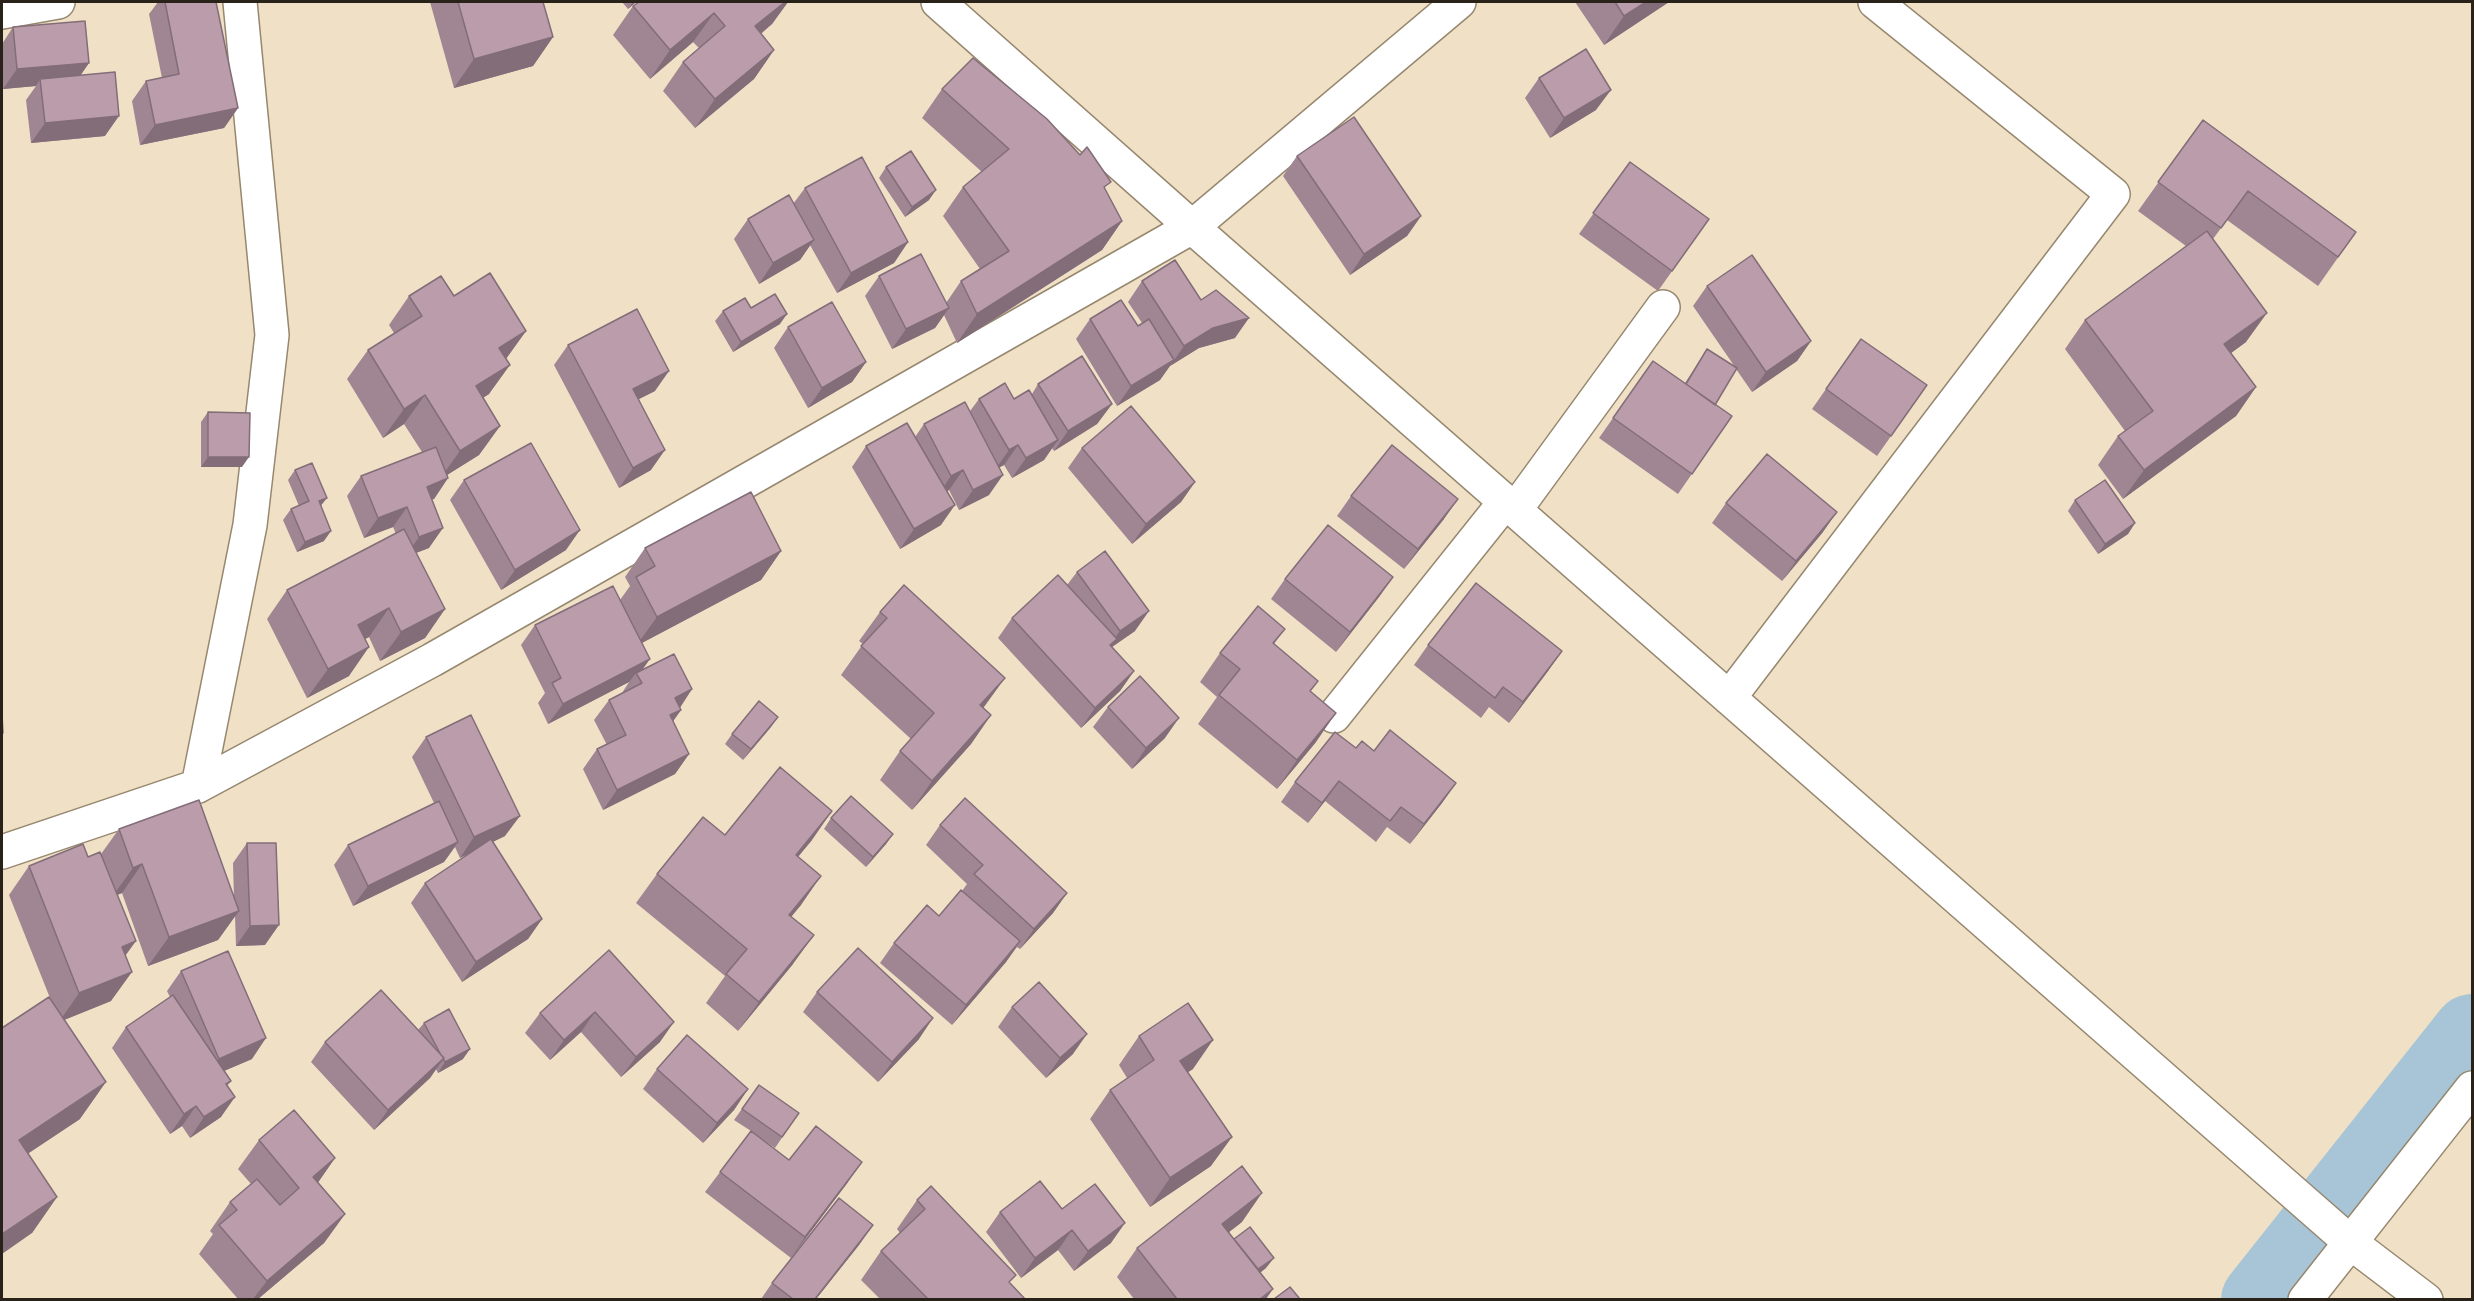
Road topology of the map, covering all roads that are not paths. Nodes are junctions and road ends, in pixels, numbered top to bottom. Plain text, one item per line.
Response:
1 (58, 2) edge
2 (240, 2) edge
3 (938, 2) edge
4 (1459, 2) edge
5 (1875, 2) edge
6 (2, 12) edge
7 (1192, 227) junction
8 (1663, 307) dead end
9 (1510, 506) junction
10 (1729, 698) junction
11 (1334, 716) edge
12 (198, 786) junction
13 (2, 852) edge
14 (2472, 1088) edge
15 (2351, 1243) junction
16 (2306, 1299) edge
17 (2426, 1299) edge

1 - 6 street
2 - 12 street
3 - 7 street
4 - 7 street
5 - 10 street
7 - 9 street
7 - 12 street
8 - 9 street
9 - 10 street
9 - 11 street
10 - 15 street
12 - 13 street
14 - 15 street
15 - 16 street
15 - 17 street

